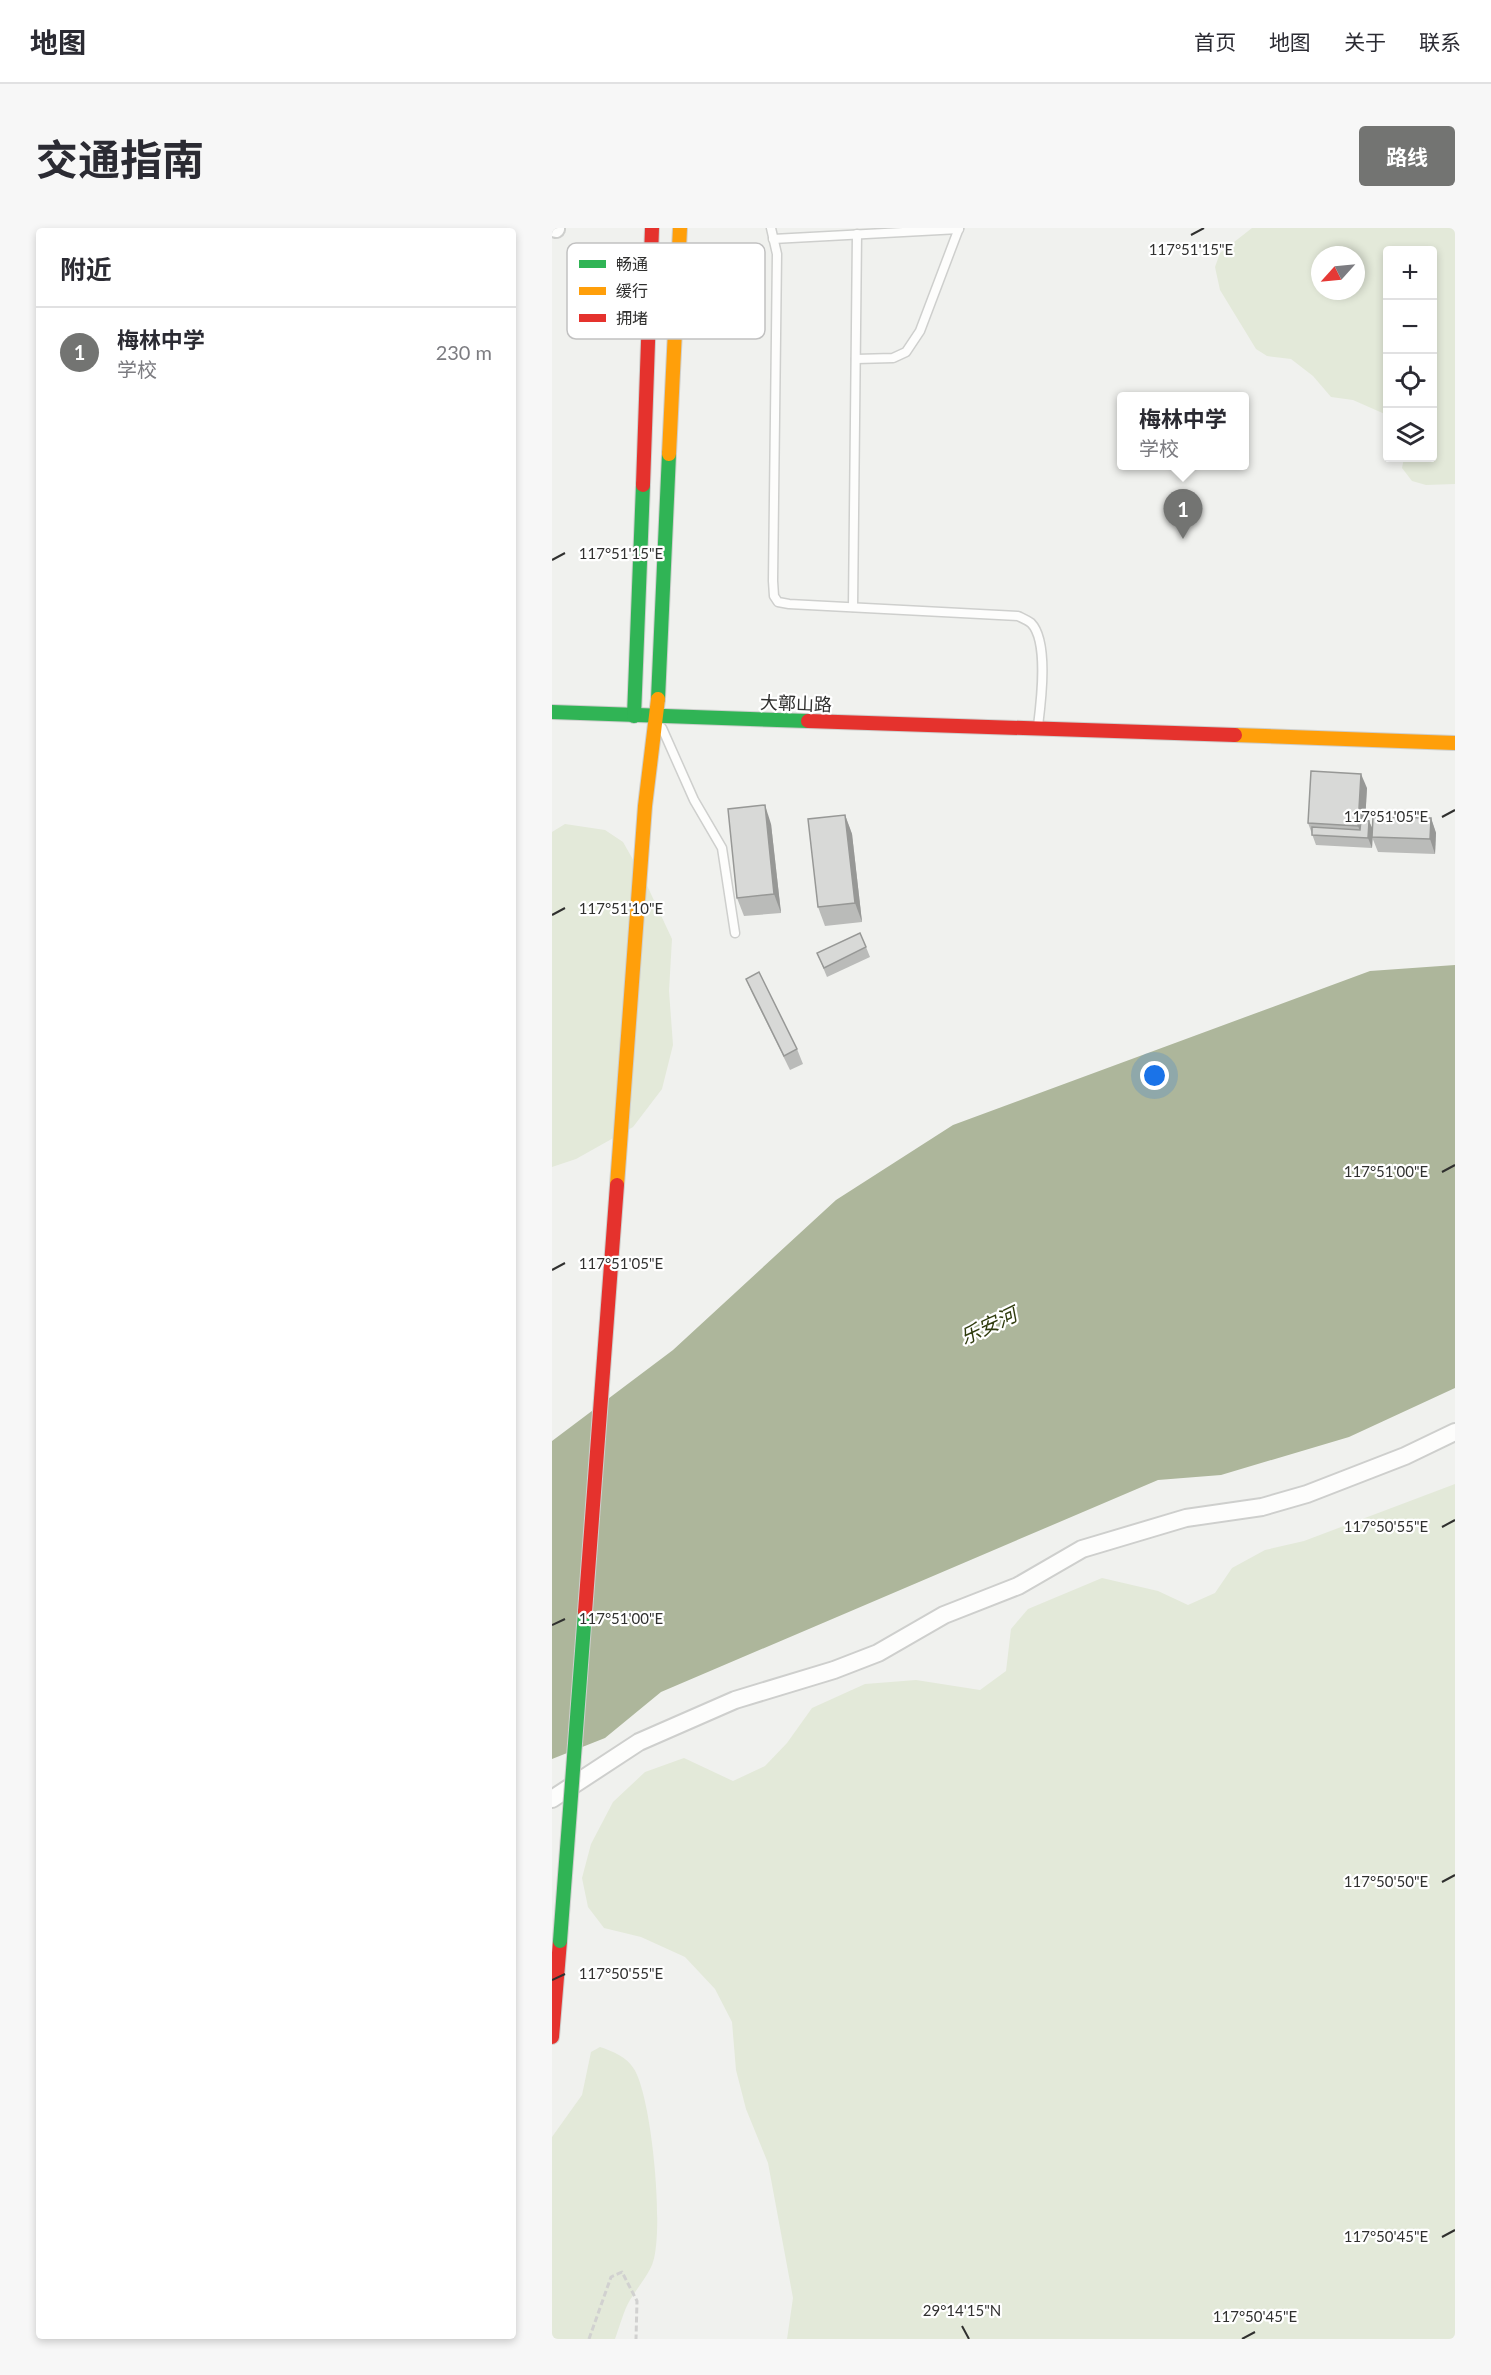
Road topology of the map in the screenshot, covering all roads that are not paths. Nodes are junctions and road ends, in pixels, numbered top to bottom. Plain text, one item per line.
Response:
1 (652, 228) edge
2 (680, 228) edge
3 (771, 228) edge
4 (959, 229) edge
5 (886, 230) edge
6 (838, 232) edge
7 (857, 234) junction
8 (773, 238) junction
9 (651, 243) edge
10 (679, 243) edge
11 (648, 339) edge
12 (675, 339) edge
13 (856, 359) junction
14 (853, 608) junction
15 (552, 712) edge
16 (634, 716) junction
17 (657, 717) junction
18 (1038, 729) junction
19 (1455, 742) edge
20 (735, 933) dead end
21 (1455, 1432) edge
22 (552, 1799) edge
23 (552, 2037) edge

1 - 9 main road
2 - 10 main road
3 - 8 lane
4 - 5 lane
4 - 13 lane
5 - 7 lane
6 - 7 lane
6 - 8 lane
7 - 13 lane
8 - 14 lane
11 - 16 main road
12 - 17 main road
13 - 14 lane
14 - 18 lane
15 - 16 main road, 大鄣山路
16 - 17 main road, 大鄣山路
17 - 18 main road, 大鄣山路
17 - 20 lane
17 - 23 main road, bridge
18 - 19 main road, 大鄣山路
21 - 22 street

